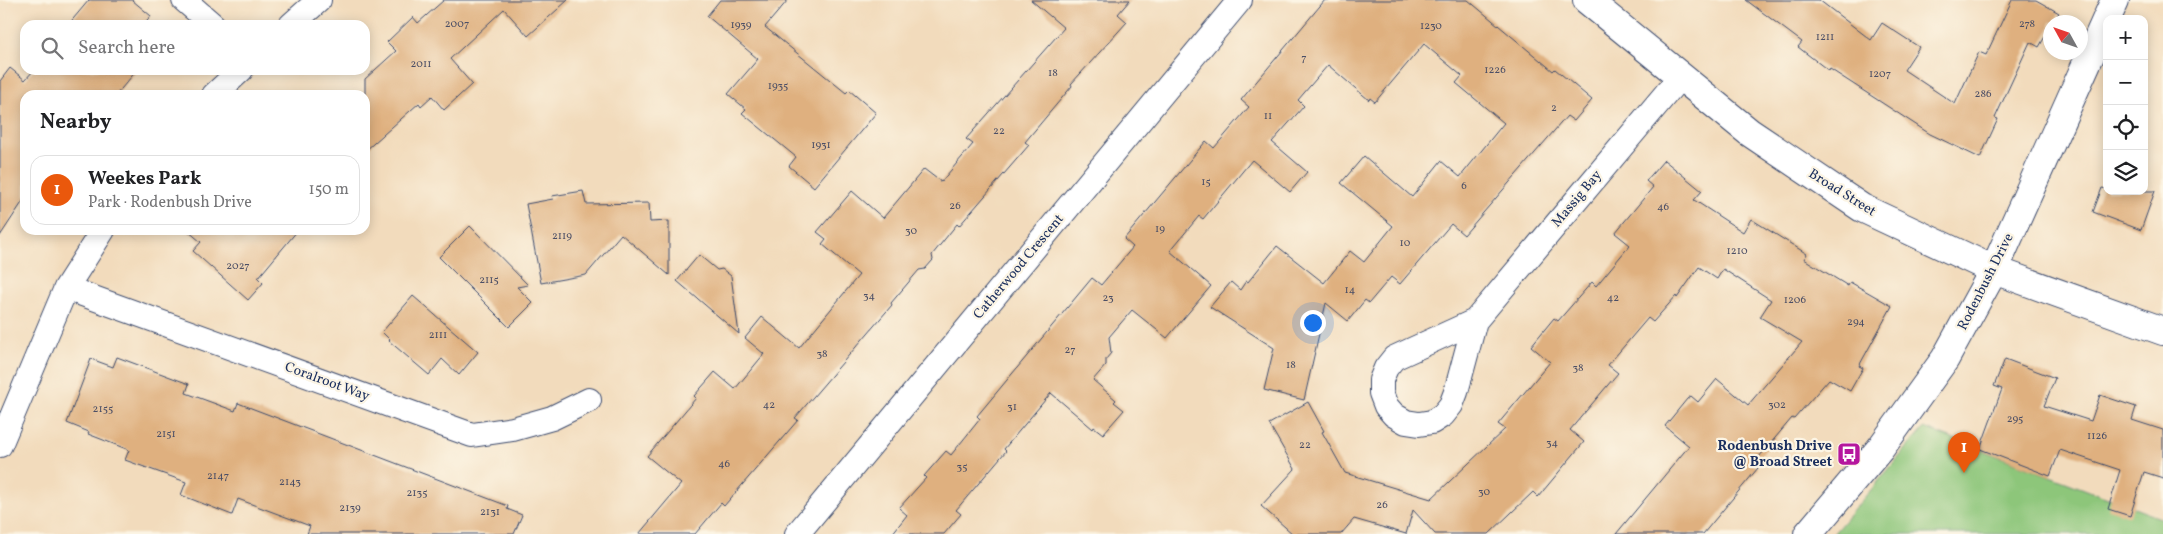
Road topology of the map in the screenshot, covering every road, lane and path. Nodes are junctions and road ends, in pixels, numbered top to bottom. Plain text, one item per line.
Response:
1 (184, 0) edge
2 (319, 0) edge
3 (1240, 0) edge
4 (1587, 0) edge
5 (2115, 0) edge
6 (207, 20) edge
7 (297, 20) edge
8 (236, 75) edge
9 (1680, 77) junction
10 (219, 90) edge
11 (100, 235) edge
12 (1994, 270) junction
13 (66, 288) junction
14 (1474, 321) junction
15 (2163, 330) edge
16 (589, 400) dead end
17 (0, 445) edge
18 (797, 534) edge
19 (1808, 534) edge

1 - 6 street
2 - 7 street
3 - 18 street, Catherwood Crescent
4 - 9 street, Broad Street
5 - 12 street, Rodenbush Drive
8 - 10 street
9 - 12 street, Broad Street
9 - 14 street, Massig Bay
11 - 13 street
12 - 15 street, Broad Street
12 - 19 street, Rodenbush Drive
13 - 16 street, Coralroot Way
13 - 17 street
14 - 14 street, Massig Bay

